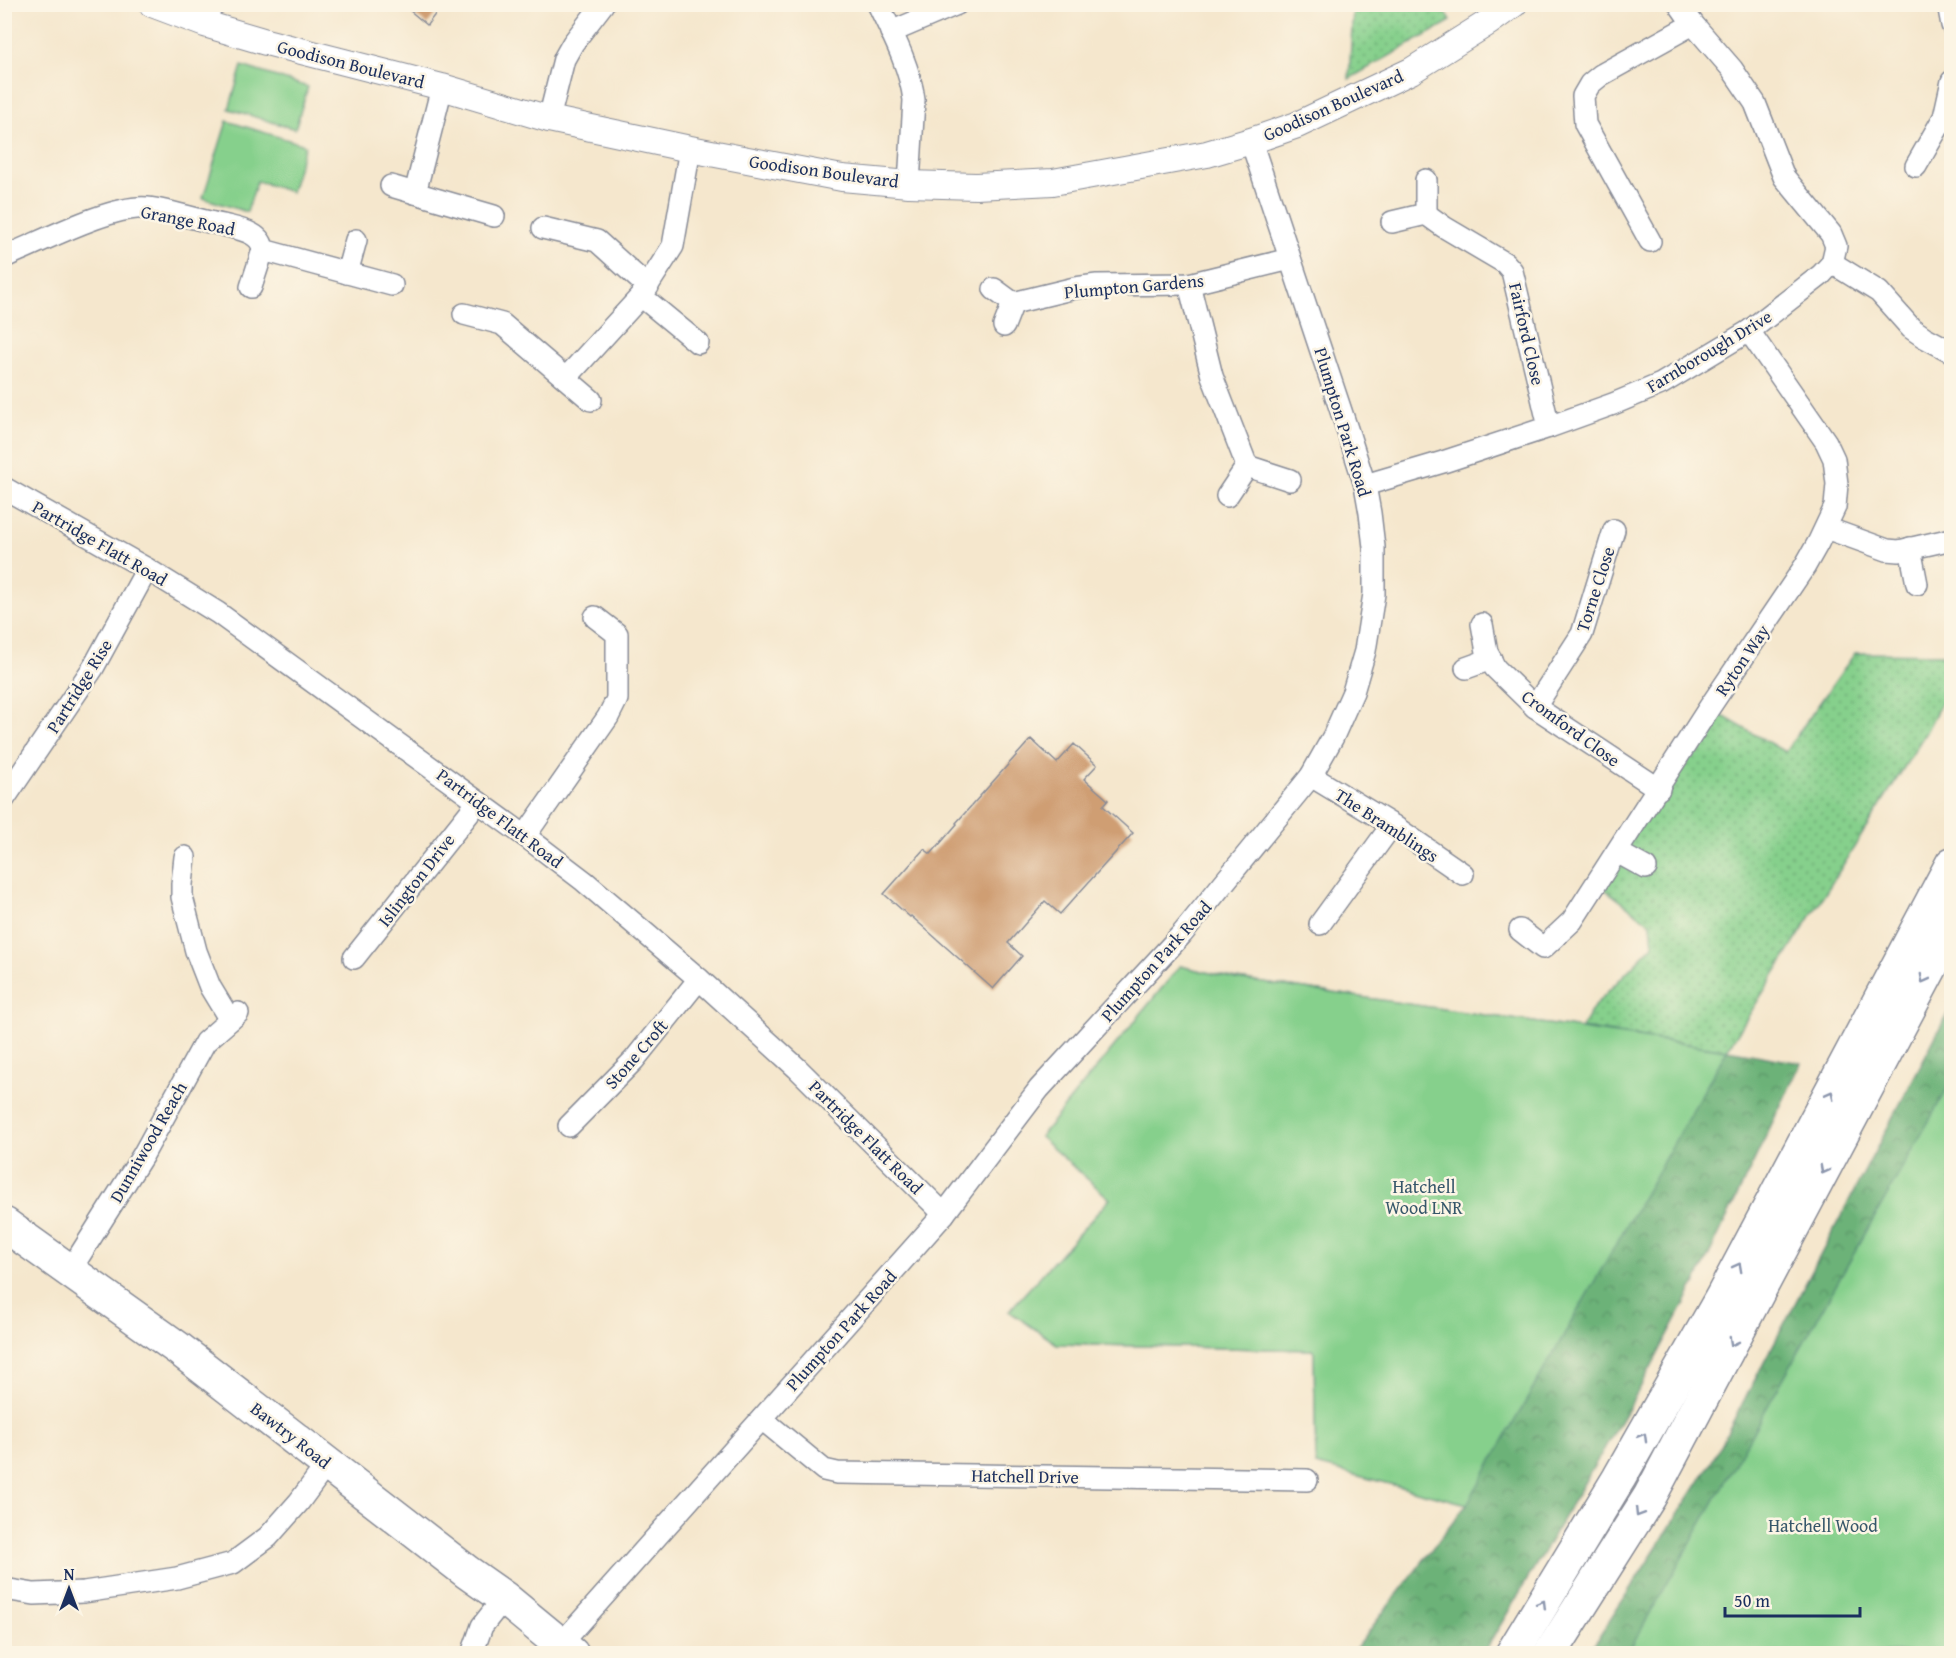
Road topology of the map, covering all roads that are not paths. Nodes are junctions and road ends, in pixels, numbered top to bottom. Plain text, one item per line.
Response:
1 (152, 4) edge
2 (603, 4) edge
3 (878, 4) edge
4 (957, 4) edge
5 (1514, 4) edge
6 (1679, 4) edge
7 (1948, 4) edge
8 (209, 14) edge
9 (1693, 24) junction
10 (1952, 25) edge
11 (891, 32) junction
12 (1952, 81) edge
13 (442, 87) junction
14 (549, 119) junction
15 (1948, 119) edge
16 (1251, 141) junction
17 (690, 149) junction
18 (1916, 166) dead end
19 (1426, 180) dead end
20 (909, 184) junction
21 (391, 186) dead end
22 (415, 193) junction
23 (1426, 214) junction
24 (494, 216) dead end
25 (1392, 222) dead end
26 (543, 228) dead end
27 (356, 240) dead end
28 (1650, 241) dead end
29 (263, 250) junction
30 (4, 257) edge
31 (1290, 259) junction
32 (1832, 262) junction
33 (347, 273) junction
34 (1190, 284) junction
35 (392, 285) dead end
36 (251, 287) dead end
37 (994, 289) dead end
38 (644, 291) junction
39 (1013, 303) junction
40 (464, 314) dead end
41 (1004, 326) dead end
42 (1749, 331) junction
43 (698, 343) dead end
44 (1952, 352) edge
45 (566, 378) junction
46 (591, 400) dead end
47 (1549, 427) junction
48 (1247, 466) junction
49 (1290, 480) dead end
50 (1365, 485) junction
51 (4, 488) edge
52 (1227, 496) dead end
53 (1826, 528) junction
54 (1614, 530) dead end
55 (1952, 539) edge
56 (1910, 548) junction
57 (147, 569) junction
58 (1917, 584) dead end
59 (595, 617) dead end
60 (1482, 624) dead end
61 (1491, 659) junction
62 (1466, 668) dead end
63 (1535, 707) junction
64 (1311, 776) junction
65 (1659, 789) junction
66 (4, 799) edge
67 (478, 802) junction
68 (1392, 825) junction
69 (525, 836) junction
70 (1617, 852) junction
71 (185, 857) dead end
72 (1952, 864) edge
73 (1646, 868) dead end
74 (1463, 874) dead end
75 (1320, 924) dead end
76 (1952, 927) edge
77 (1520, 930) dead end
78 (354, 958) dead end
79 (699, 979) junction
80 (569, 1126) dead end
81 (944, 1214) junction
82 (4, 1224) edge
83 (71, 1269) junction
84 (762, 1419) junction
85 (327, 1464) junction
86 (1307, 1480) dead end
87 (4, 1589) edge
88 (504, 1598) junction
89 (566, 1649) edge
90 (472, 1653) edge
91 (1512, 1653) edge
92 (1551, 1653) edge

1 - 8 street, Goodison Boulevard
2 - 14 street
3 - 11 street
4 - 11 street
5 - 16 street, Goodison Boulevard
6 - 9 street
7 - 10 street
8 - 13 street, Goodison Boulevard
9 - 28 street
9 - 32 street
11 - 20 street
12 - 15 street
13 - 14 street, Goodison Boulevard
13 - 22 street
14 - 17 street, Goodison Boulevard
15 - 18 street
16 - 20 street, Goodison Boulevard
16 - 31 street, Plumpton Park Road
17 - 20 street, Goodison Boulevard
17 - 38 street
19 - 23 street
21 - 22 street
22 - 24 street
23 - 25 street
23 - 47 street, Fairford Close
26 - 38 street
27 - 33 street
29 - 30 street, Grange Road
29 - 33 street, Grange Road
29 - 36 street
31 - 34 street, Plumpton Gardens
31 - 50 street, Plumpton Park Road
32 - 42 street, Farnborough Drive
32 - 44 street
33 - 35 street, Grange Road
34 - 39 street, Plumpton Gardens
34 - 48 street
37 - 39 street
38 - 43 street
38 - 45 street
39 - 41 street
40 - 45 street
42 - 47 street, Farnborough Drive
42 - 53 street, Ryton Way
45 - 46 street
47 - 50 street, Farnborough Drive
48 - 49 street
48 - 52 street
50 - 64 street, Plumpton Park Road
51 - 57 street, Partridge Flatt Road
53 - 56 street
53 - 65 street, Ryton Way
54 - 63 street, Torne Close
55 - 56 street
56 - 58 street
57 - 66 street, Partridge Rise
57 - 67 street, Partridge Flatt Road
59 - 69 street
60 - 61 street, Cromford Close
61 - 62 street
61 - 63 street, Cromford Close
63 - 65 street, Cromford Close
64 - 68 street, The Bramblings
64 - 81 street, Plumpton Park Road
65 - 70 street, Ryton Way
67 - 69 street, Partridge Flatt Road
67 - 78 street, Islington Drive
68 - 74 street, The Bramblings
68 - 75 street
69 - 79 street, Partridge Flatt Road
70 - 73 street
70 - 77 street, Ryton Way
71 - 83 street, Dunniwood Reach
91 -> 72 highway
76 -> 92 highway
79 - 80 street, Stone Croft
79 - 81 street, Partridge Flatt Road
81 - 84 street, Plumpton Park Road
82 - 83 highway, Bawtry Road
83 - 85 highway, Bawtry Road
84 - 86 street, Hatchell Drive
84 - 89 street, Plumpton Park Road
85 - 87 street
85 - 88 highway, Bawtry Road
88 - 89 highway, Bawtry Road
88 - 90 street

